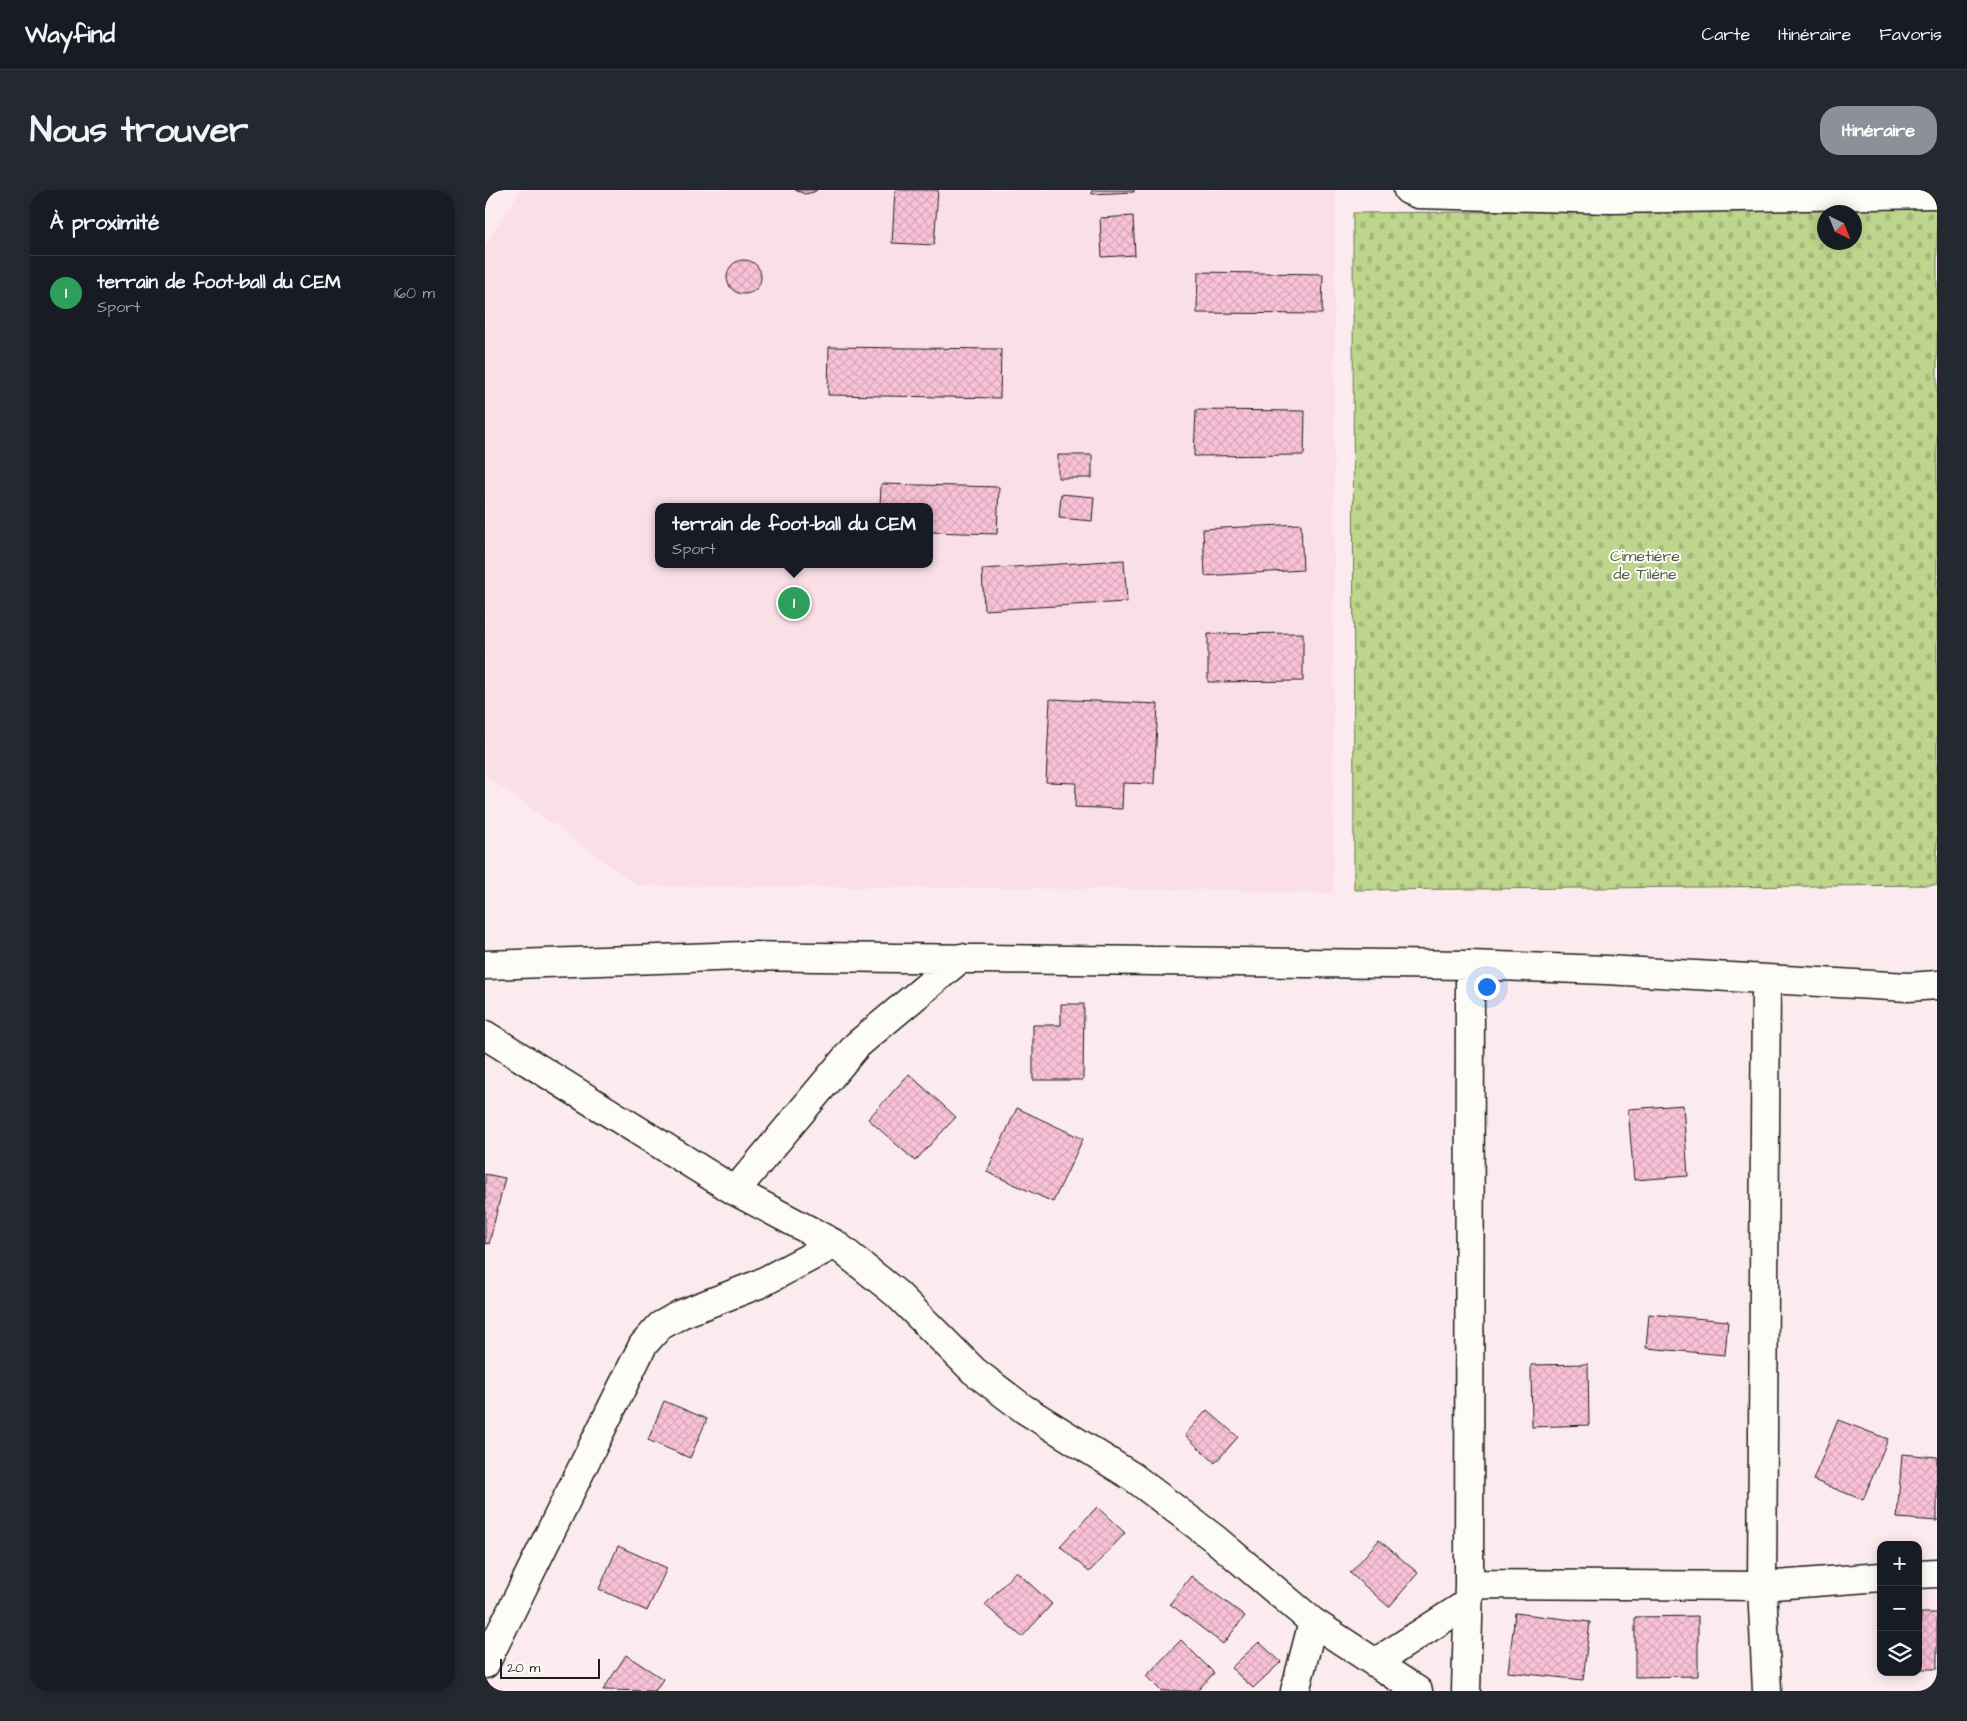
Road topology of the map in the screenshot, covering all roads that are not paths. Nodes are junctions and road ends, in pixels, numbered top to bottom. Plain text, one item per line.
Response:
1 (1408, 190) edge
2 (1937, 194) edge
3 (961, 958) junction
4 (485, 965) edge
5 (1470, 965) junction
6 (1766, 980) junction
7 (1937, 986) edge
8 (485, 1036) edge
9 (735, 1191) junction
10 (835, 1244) junction
11 (1937, 1573) edge
12 (1922, 1574) edge
13 (1877, 1577) edge
14 (1762, 1586) junction
15 (1469, 1593) junction
16 (1313, 1622) junction
17 (1376, 1662) junction
18 (485, 1664) edge
19 (1295, 1691) edge
20 (1418, 1691) edge
21 (1466, 1691) edge
22 (1767, 1691) edge

1 - 2 street
3 - 4 street
3 - 5 street
3 - 9 street
5 - 6 street
5 - 15 street
6 - 7 street
6 - 14 street
8 - 9 street
9 - 10 street
10 - 16 street
10 - 18 street
11 - 12 street
13 - 14 street
14 - 15 street
14 - 22 street
15 - 17 street
15 - 21 street
16 - 17 street
16 - 19 street
17 - 20 street

